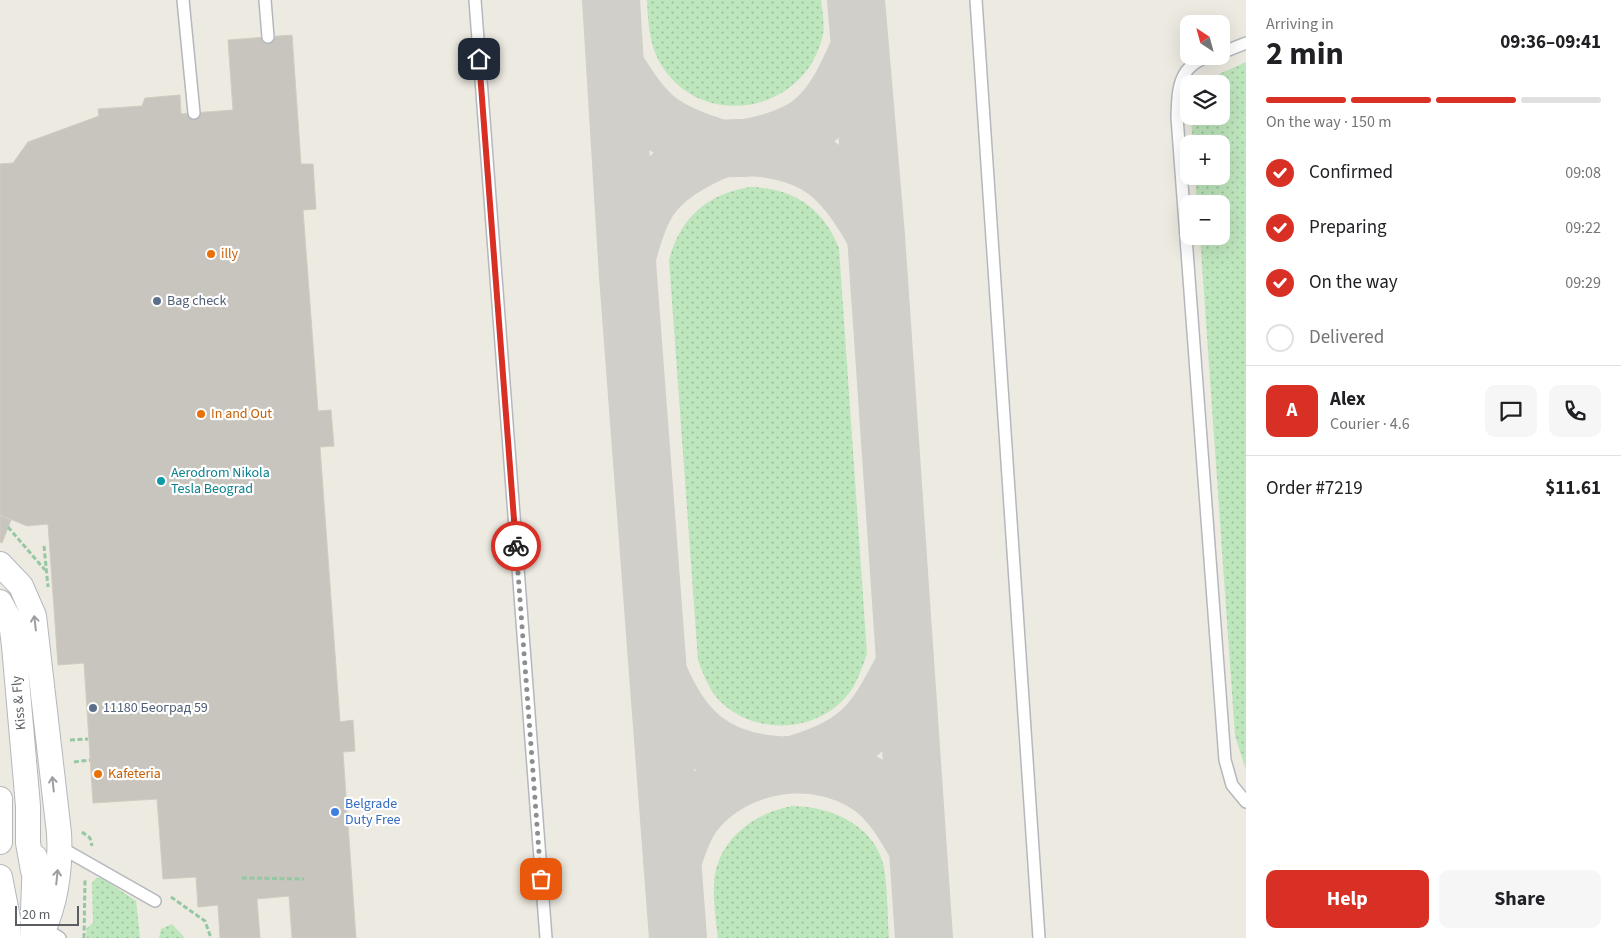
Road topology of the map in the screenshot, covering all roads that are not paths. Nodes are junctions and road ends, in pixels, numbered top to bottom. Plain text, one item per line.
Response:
1 (183, 0) edge
2 (265, 0) edge
3 (475, 0) edge
4 (976, 0) edge
5 (268, 37) dead end
6 (1246, 43) edge
7 (1230, 49) edge
8 (1192, 65) edge
9 (194, 114) dead end
10 (2, 566) edge
11 (0, 602) edge
12 (0, 799) edge
13 (1246, 802) edge
14 (65, 836) junction
15 (0, 842) edge
16 (0, 877) edge
17 (155, 901) dead end
18 (44, 936) edge
19 (8, 938) edge
20 (546, 938) edge
21 (1039, 938) edge

1 - 9 lane
2 - 5 lane
3 - 20 lane
4 - 21 lane
6 - 7 lane
8 - 13 lane
14 -> 10 street
11 - 18 street, Kiss & Fly
12 - 15 street
14 - 17 lane
18 -> 14 street
16 - 19 street

